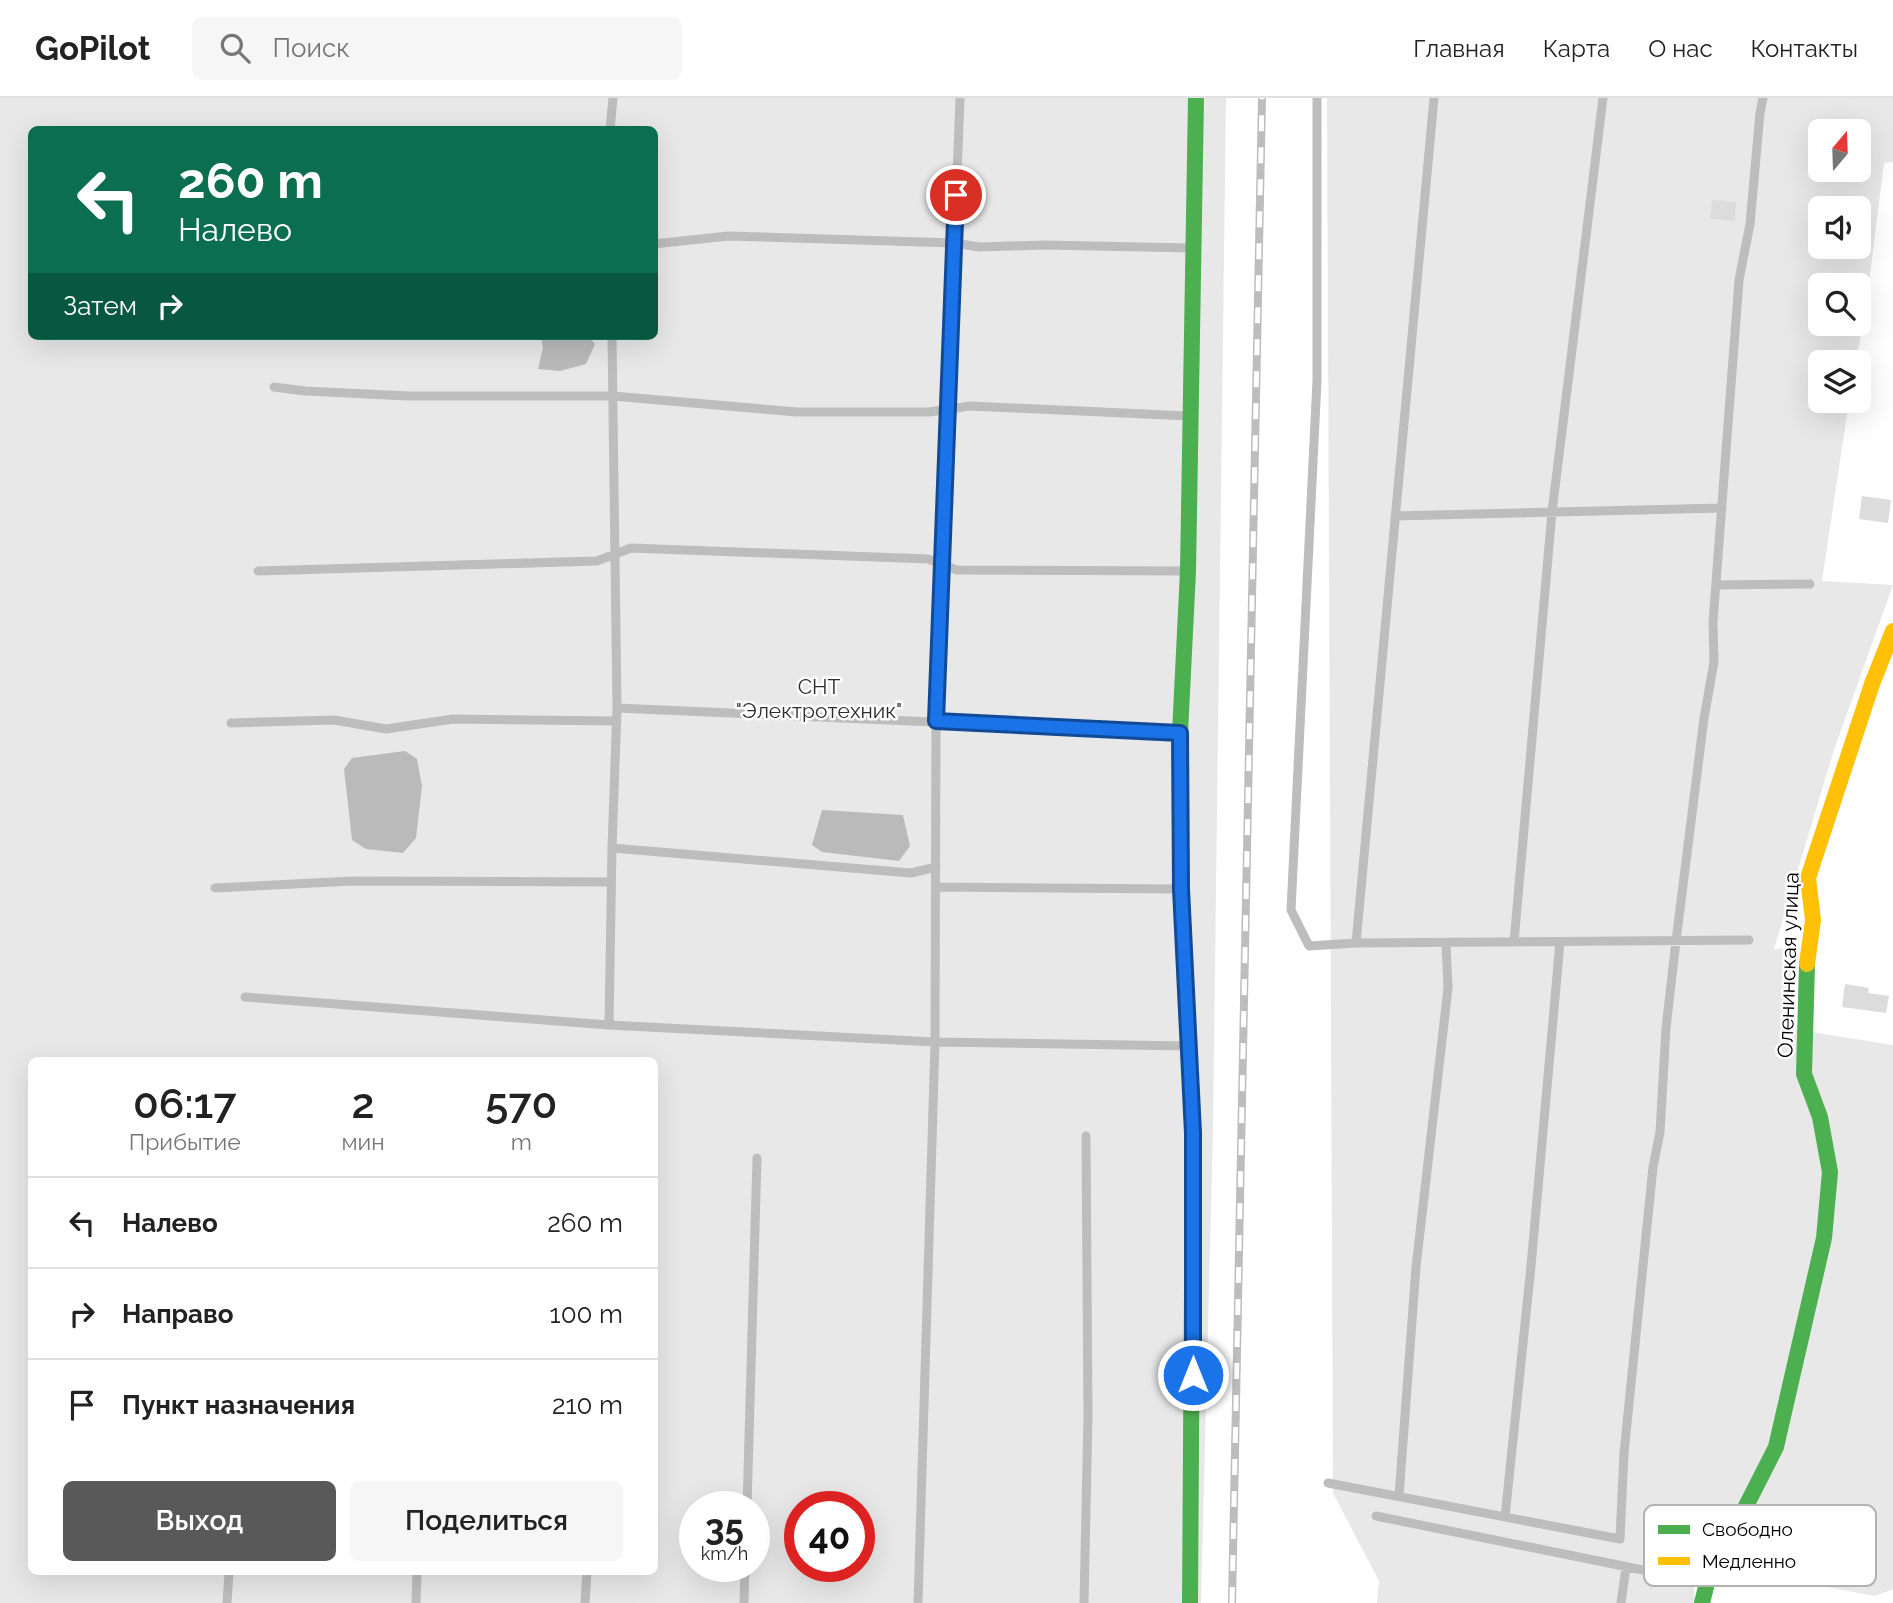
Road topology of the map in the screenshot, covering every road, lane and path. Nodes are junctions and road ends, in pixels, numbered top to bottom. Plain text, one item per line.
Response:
1 (613, 98) edge
2 (960, 98) edge
3 (1196, 98) edge
4 (1317, 98) edge
5 (1434, 98) edge
6 (1603, 98) edge
7 (1763, 98) edge
8 (610, 126) edge
9 (954, 243) junction
10 (658, 244) edge
11 (1192, 248) junction
12 (612, 340) edge
13 (274, 387) dead end
14 (613, 396) junction
15 (948, 409) junction
16 (1190, 416) junction
17 (1722, 508) junction
18 (1552, 512) junction
19 (1395, 516) junction
20 (615, 554) junction
21 (942, 565) junction
22 (258, 571) dead end
23 (1188, 571) junction
24 (1810, 584) dead end
25 (1716, 585) junction
26 (1893, 631) edge
27 (617, 708) junction
28 (617, 720) junction
29 (936, 721) junction
30 (231, 723) dead end
31 (1180, 733) junction
32 (612, 848) junction
33 (936, 867) junction
34 (611, 882) junction
35 (936, 887) junction
36 (215, 888) dead end
37 (1181, 889) junction
38 (1749, 940) dead end
39 (1676, 941) junction
40 (1514, 942) junction
41 (1560, 942) junction
42 (1356, 943) junction
43 (1446, 943) junction
44 (245, 997) dead end
45 (609, 1025) junction
46 (935, 1042) junction
47 (1191, 1046) junction
48 (1086, 1136) dead end
49 (757, 1158) dead end
50 (1328, 1483) dead end
51 (747, 1491) edge
52 (1399, 1496) junction
53 (1747, 1505) edge
54 (1376, 1516) dead end
55 (1505, 1517) junction
56 (1626, 1567) junction
57 (1644, 1571) edge
58 (229, 1575) edge
59 (416, 1575) edge
60 (587, 1575) edge
61 (745, 1582) edge
62 (1706, 1586) edge
63 (227, 1603) edge
64 (416, 1603) edge
65 (585, 1603) edge
66 (744, 1603) edge
67 (918, 1603) edge
68 (1084, 1603) edge
69 (1189, 1603) edge
70 (1621, 1603) edge
71 (1702, 1603) edge

1 - 8 lane
2 - 9 lane
3 - 11 street
4 - 42 lane
5 - 19 lane
6 - 18 lane
7 - 17 lane
9 - 10 lane
9 - 11 lane
9 - 15 lane
11 - 16 street
12 - 14 lane
13 - 14 lane
14 - 15 lane
14 - 20 lane
15 - 16 lane
15 - 21 lane
16 - 23 street
17 - 18 lane
17 - 25 lane
18 - 19 lane
18 - 40 lane
19 - 42 lane
20 - 21 lane
20 - 22 lane
20 - 27 lane
21 - 23 lane
21 - 29 lane
23 - 31 street
24 - 25 lane
25 - 39 lane
26 - 53 street, Оленинская улица
27 - 28 lane
27 - 29 lane
28 - 30 lane
28 - 32 lane
29 - 31 lane
29 - 33 lane
31 - 37 street
32 - 33 lane
32 - 34 lane
33 - 35 lane
34 - 36 lane
34 - 45 lane
35 - 37 lane
35 - 46 lane
37 - 47 street
38 - 39 lane
39 - 41 lane
39 - 55 lane
40 - 41 lane
40 - 43 lane
41 - 55 lane
42 - 43 lane
43 - 52 lane
44 - 45 lane
45 - 46 lane
46 - 47 lane
46 - 67 lane
47 - 69 street
48 - 68 lane
49 - 51 lane
50 - 52 lane
52 - 55 lane
54 - 56 lane
56 - 57 lane
56 - 70 lane
58 - 63 lane
59 - 64 lane
60 - 65 lane
61 - 66 lane
62 - 71 street, Оленинская улица

